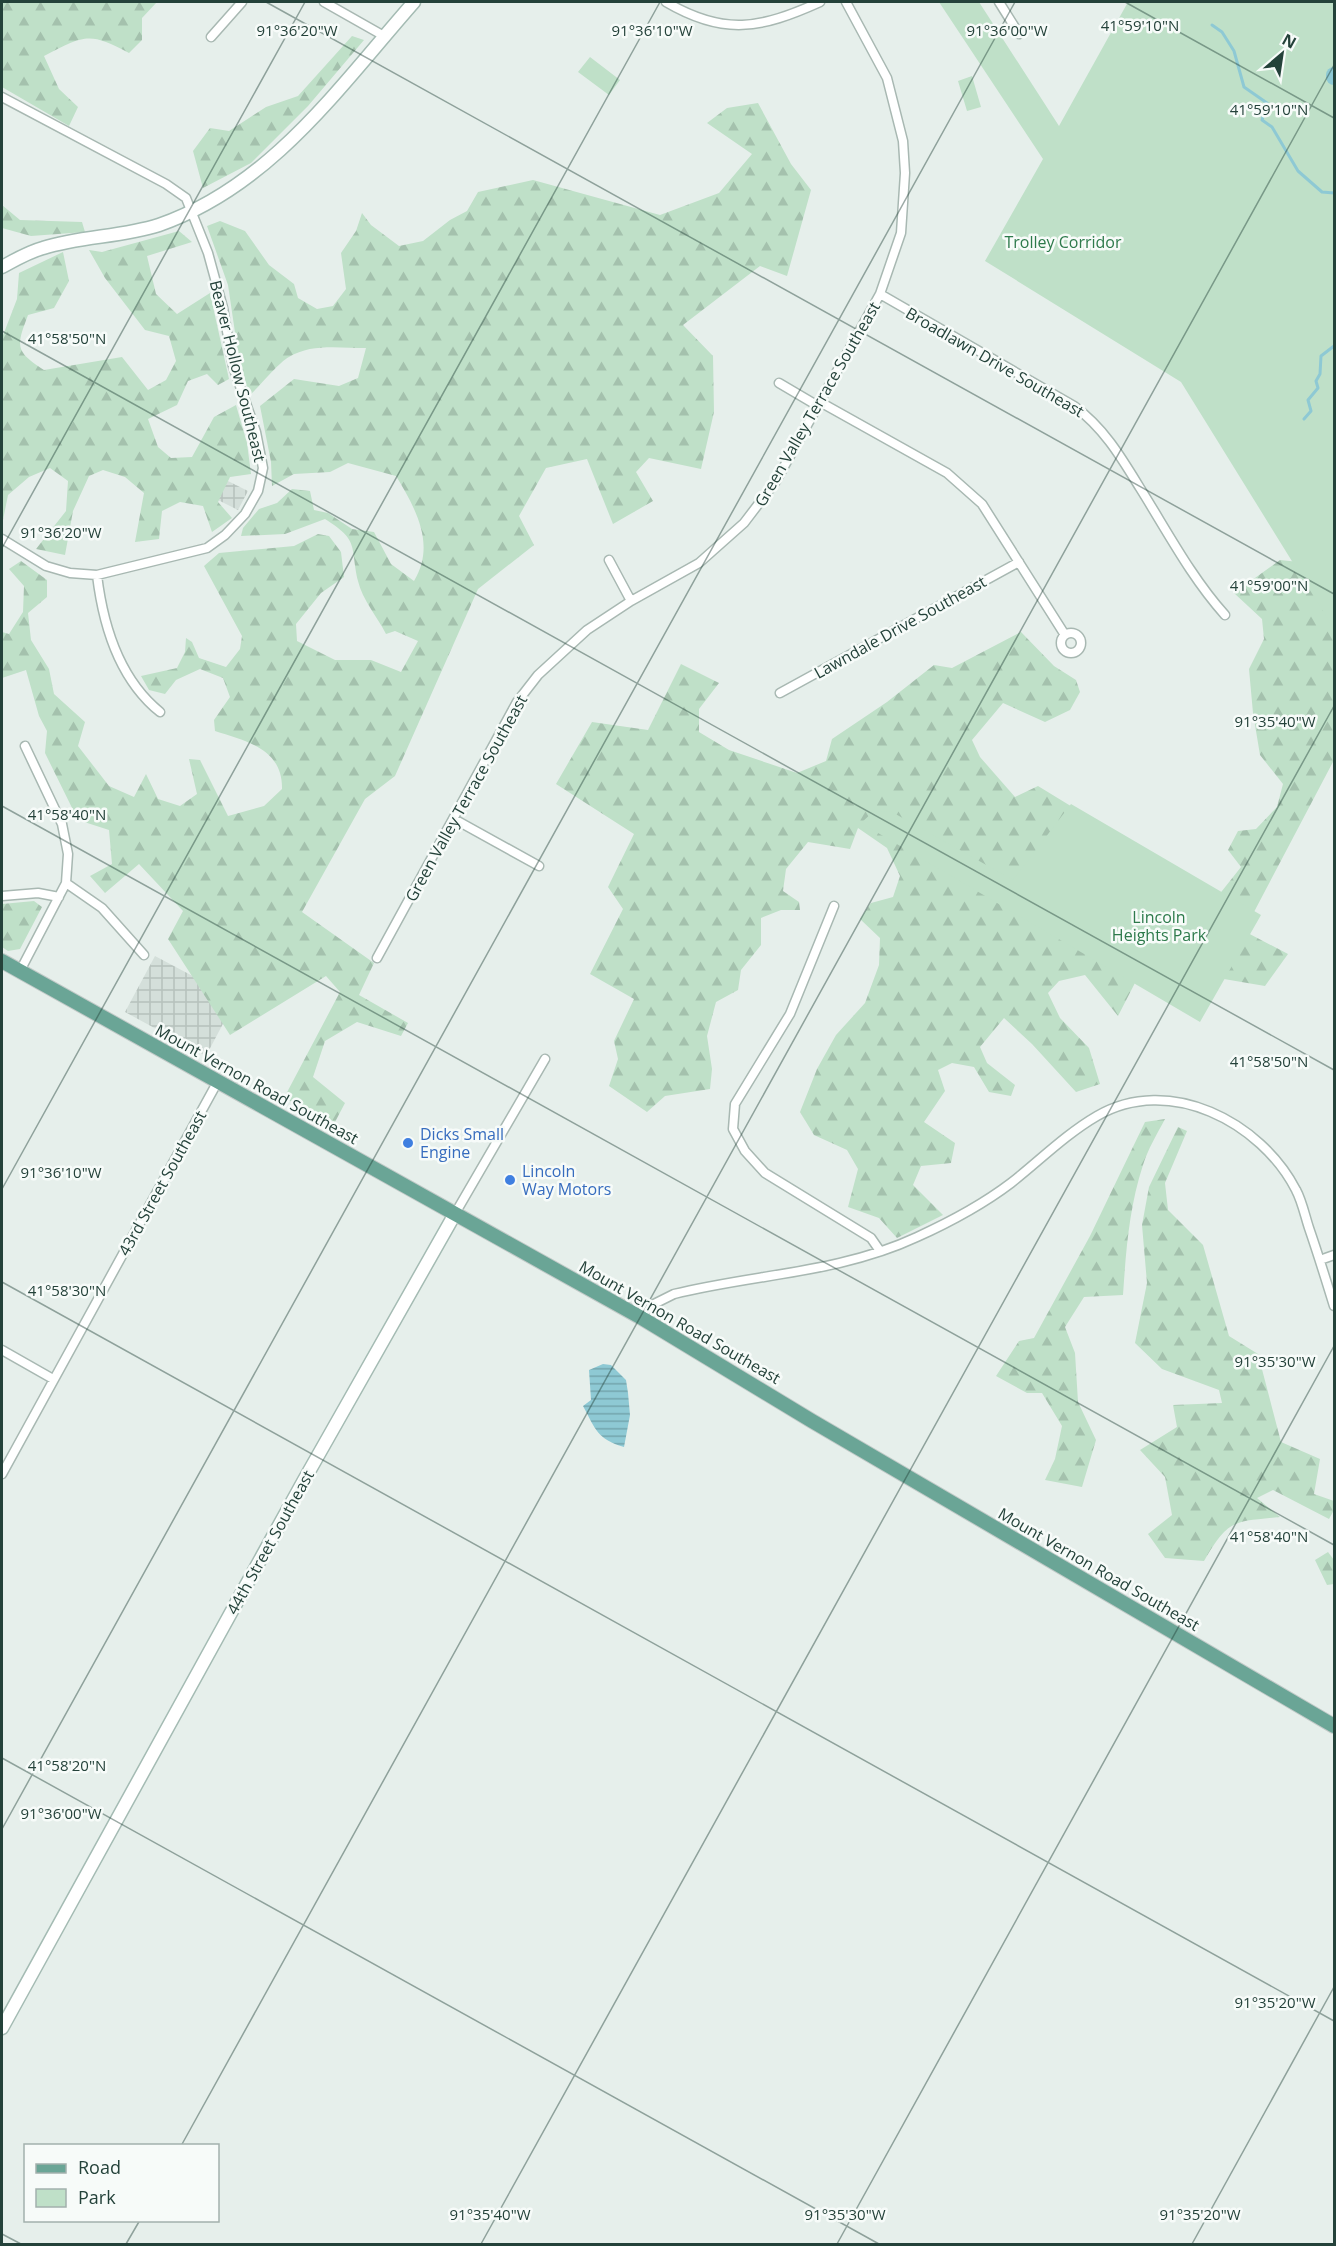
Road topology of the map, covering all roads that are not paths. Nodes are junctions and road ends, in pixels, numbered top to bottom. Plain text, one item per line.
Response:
1 (242, 2) edge
2 (324, 2) edge
3 (414, 2) edge
4 (666, 2) edge
5 (820, 2) edge
6 (846, 2) edge
7 (999, 2) edge
8 (1018, 34) dead end
9 (384, 36) junction
10 (212, 37) dead end
11 (2, 97) edge
12 (191, 212) junction
13 (2, 267) edge
14 (880, 294) junction
15 (779, 383) dead end
16 (819, 404) junction
17 (2, 539) edge
18 (609, 560) dead end
19 (1019, 562) junction
20 (97, 575) junction
21 (631, 601) junction
22 (1225, 615) dead end
23 (1065, 635) dead end
24 (780, 693) dead end
25 (160, 712) dead end
26 (25, 746) dead end
27 (454, 819) junction
28 (539, 866) dead end
29 (66, 883) junction
30 (2, 896) edge
31 (59, 897) junction
32 (834, 906) dead end
33 (144, 955) dead end
34 (377, 958) dead end
35 (2, 961) edge
36 (20, 971) junction
37 (545, 1059) dead end
38 (218, 1081) junction
39 (456, 1212) junction
40 (880, 1251) junction
41 (1335, 1255) edge
42 (1320, 1260) junction
43 (1335, 1306) edge
44 (640, 1317) junction
45 (2, 1350) edge
46 (53, 1379) junction
47 (2, 1474) edge
48 (1335, 1726) edge
49 (2, 2028) edge

1 - 10 street
2 - 9 street
3 - 9 street
4 - 5 street
6 - 14 street, Green Valley Terrace Southeast
7 - 8 street
9 - 12 street
11 - 12 street, Beaver Hollow Southeast
12 - 13 street
12 - 20 street, Beaver Hollow Southeast
14 - 16 street, Green Valley Terrace Southeast
14 - 22 street, Broadlawn Drive Southeast
15 - 16 street
16 - 19 street
16 - 21 street, Green Valley Terrace Southeast
17 - 20 street, Beaver Hollow Southeast
18 - 21 street
19 - 23 street
19 - 24 street, Lawndale Drive Southeast
20 - 25 street
21 - 27 street, Green Valley Terrace Southeast
26 - 29 street
27 - 28 street
27 - 34 street, Green Valley Terrace Southeast
29 - 31 street
29 - 33 street
30 - 31 street
31 - 36 street
32 - 40 street
35 - 36 main road, Mount Vernon Road Southeast
36 - 38 main road, Mount Vernon Road Southeast
37 - 39 street, 44th Street Southeast
38 - 39 main road, Mount Vernon Road Southeast
38 - 46 street, 43rd Street Southeast
39 - 44 main road, Mount Vernon Road Southeast
39 - 49 street, 44th Street Southeast
40 - 42 street
40 - 44 street
41 - 42 street
42 - 43 street
44 - 48 main road, Mount Vernon Road Southeast
45 - 46 street
46 - 47 street, 43rd Street Southeast

